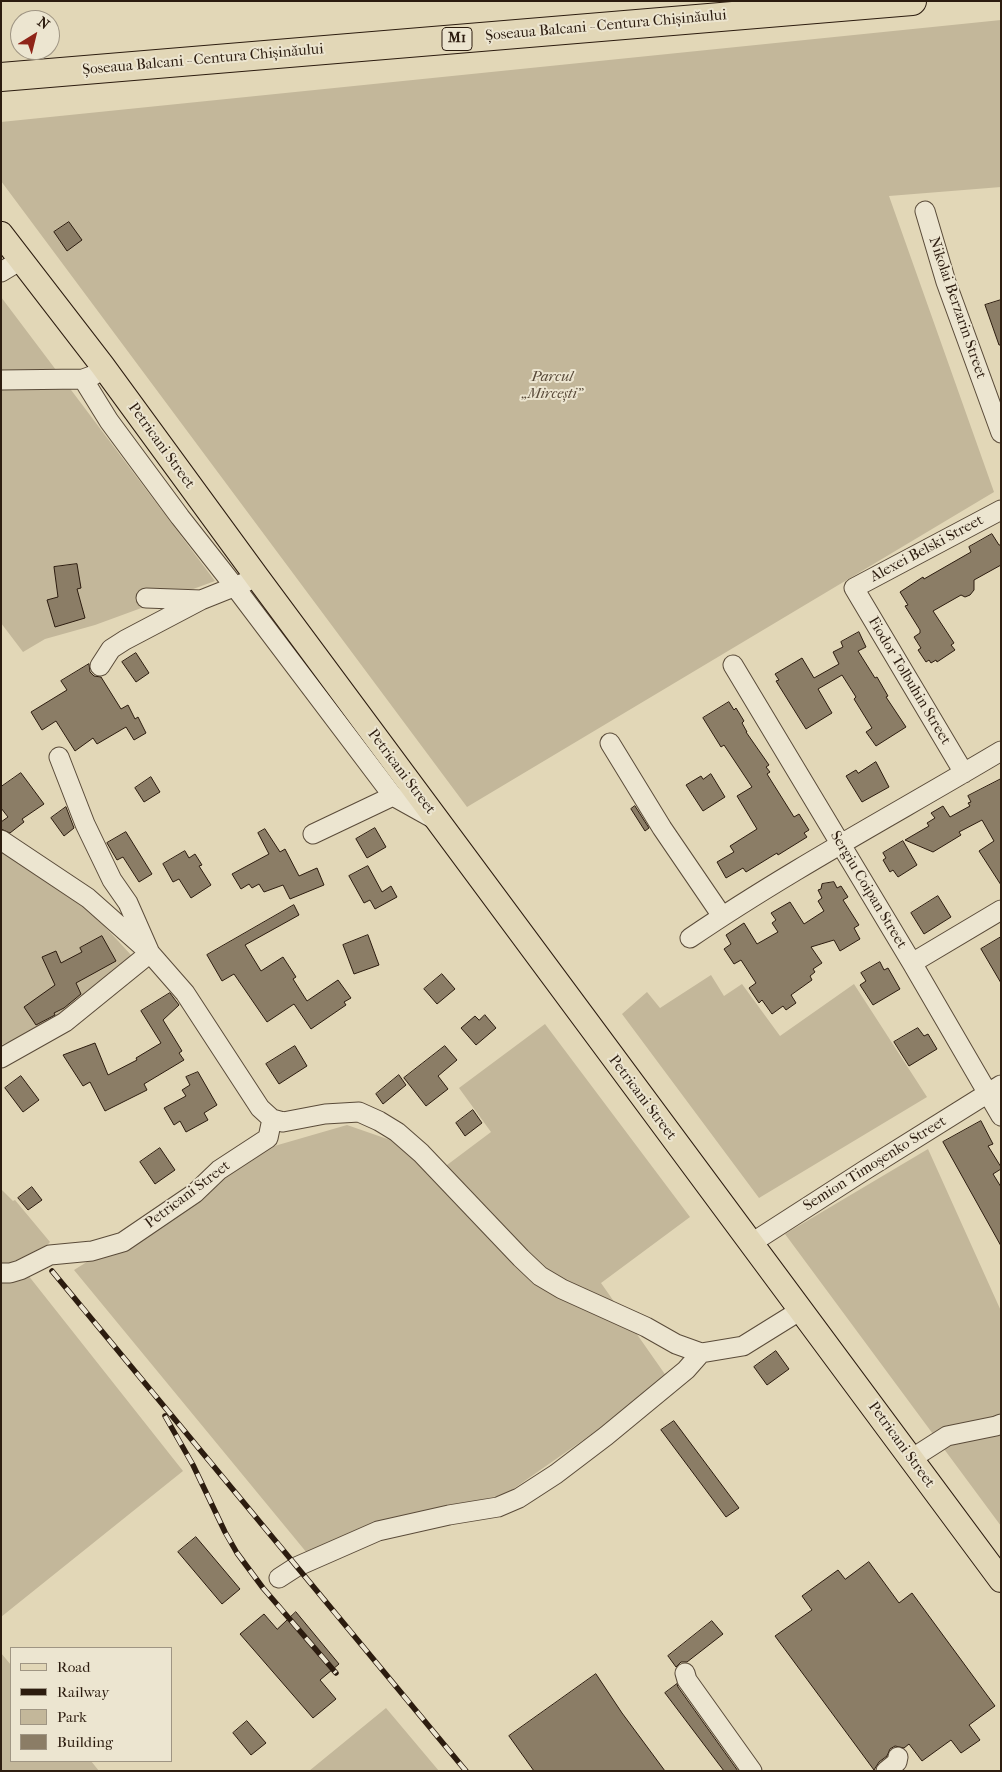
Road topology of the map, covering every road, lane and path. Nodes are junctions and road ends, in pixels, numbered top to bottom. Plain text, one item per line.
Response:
1 (912, 1) edge
2 (1, 77) edge
3 (925, 211) dead end
4 (1, 234) edge
5 (21, 260) junction
6 (1, 272) edge
7 (106, 371) junction
8 (83, 379) junction
9 (1, 380) edge
10 (1001, 433) edge
11 (1001, 510) edge
12 (256, 577) junction
13 (235, 587) junction
14 (854, 588) joint
15 (146, 598) dead end
16 (201, 600) junction
17 (733, 665) dead end
18 (100, 666) dead end
19 (610, 743) dead end
20 (1001, 751) edge
21 (59, 757) dead end
22 (964, 773) junction
23 (393, 796) junction
24 (437, 821) junction
25 (313, 834) dead end
26 (1, 840) edge
27 (841, 844) junction
28 (112, 880) junction
29 (88, 898) junction
30 (1001, 910) edge
31 (722, 916) junction
32 (690, 938) dead end
33 (150, 953) junction
34 (912, 963) junction
35 (1, 1058) edge
36 (994, 1089) edge
37 (1001, 1116) edge
38 (272, 1119) junction
39 (750, 1244) junction
40 (1, 1273) edge
41 (801, 1310) junction
42 (701, 1353) junction
43 (1001, 1424) edge
44 (911, 1460) junction
45 (998, 1571) edge
46 (279, 1578) dead end
47 (685, 1673) dead end
48 (752, 1771) edge

1 - 2 highway, Șoseaua Balcani - Centura Chișinăului / M1
3 - 10 street, Nikolai Berzarin Street
4 - 5 main road, Petricani Street
5 - 6 street
5 - 7 main road, Petricani Street
7 - 8 street
7 - 12 main road, Petricani Street
8 - 9 street
8 - 13 street
11 - 14 street, Alexei Belski Street
12 - 13 street
12 - 24 main road, Petricani Street
13 - 16 street
13 - 23 street
14 - 22 street, Fiodor Tolbuhin Street
15 - 16 street
16 - 18 street
17 - 27 street, Sergiu Coipan Street
19 - 31 street
20 - 22 street
21 - 28 street
22 - 27 street
23 - 24 street
23 - 25 street
24 - 39 main road, Petricani Street
26 - 29 street
27 - 31 street
27 - 34 street, Sergiu Coipan Street
28 - 29 street
28 - 33 street
29 - 33 street
30 - 34 street
31 - 32 street
33 - 35 street
33 - 38 street
34 - 36 street, Sergiu Coipan Street
36 - 37 street, Sergiu Coipan Street
36 - 39 street, Semion Timoșenko Street
38 - 40 street, Petricani Street
38 - 42 street
39 - 41 main road, Petricani Street
41 - 42 street
41 - 44 main road, Petricani Street
42 - 46 street
43 - 44 street
44 - 45 main road, Petricani Street
47 - 48 street

